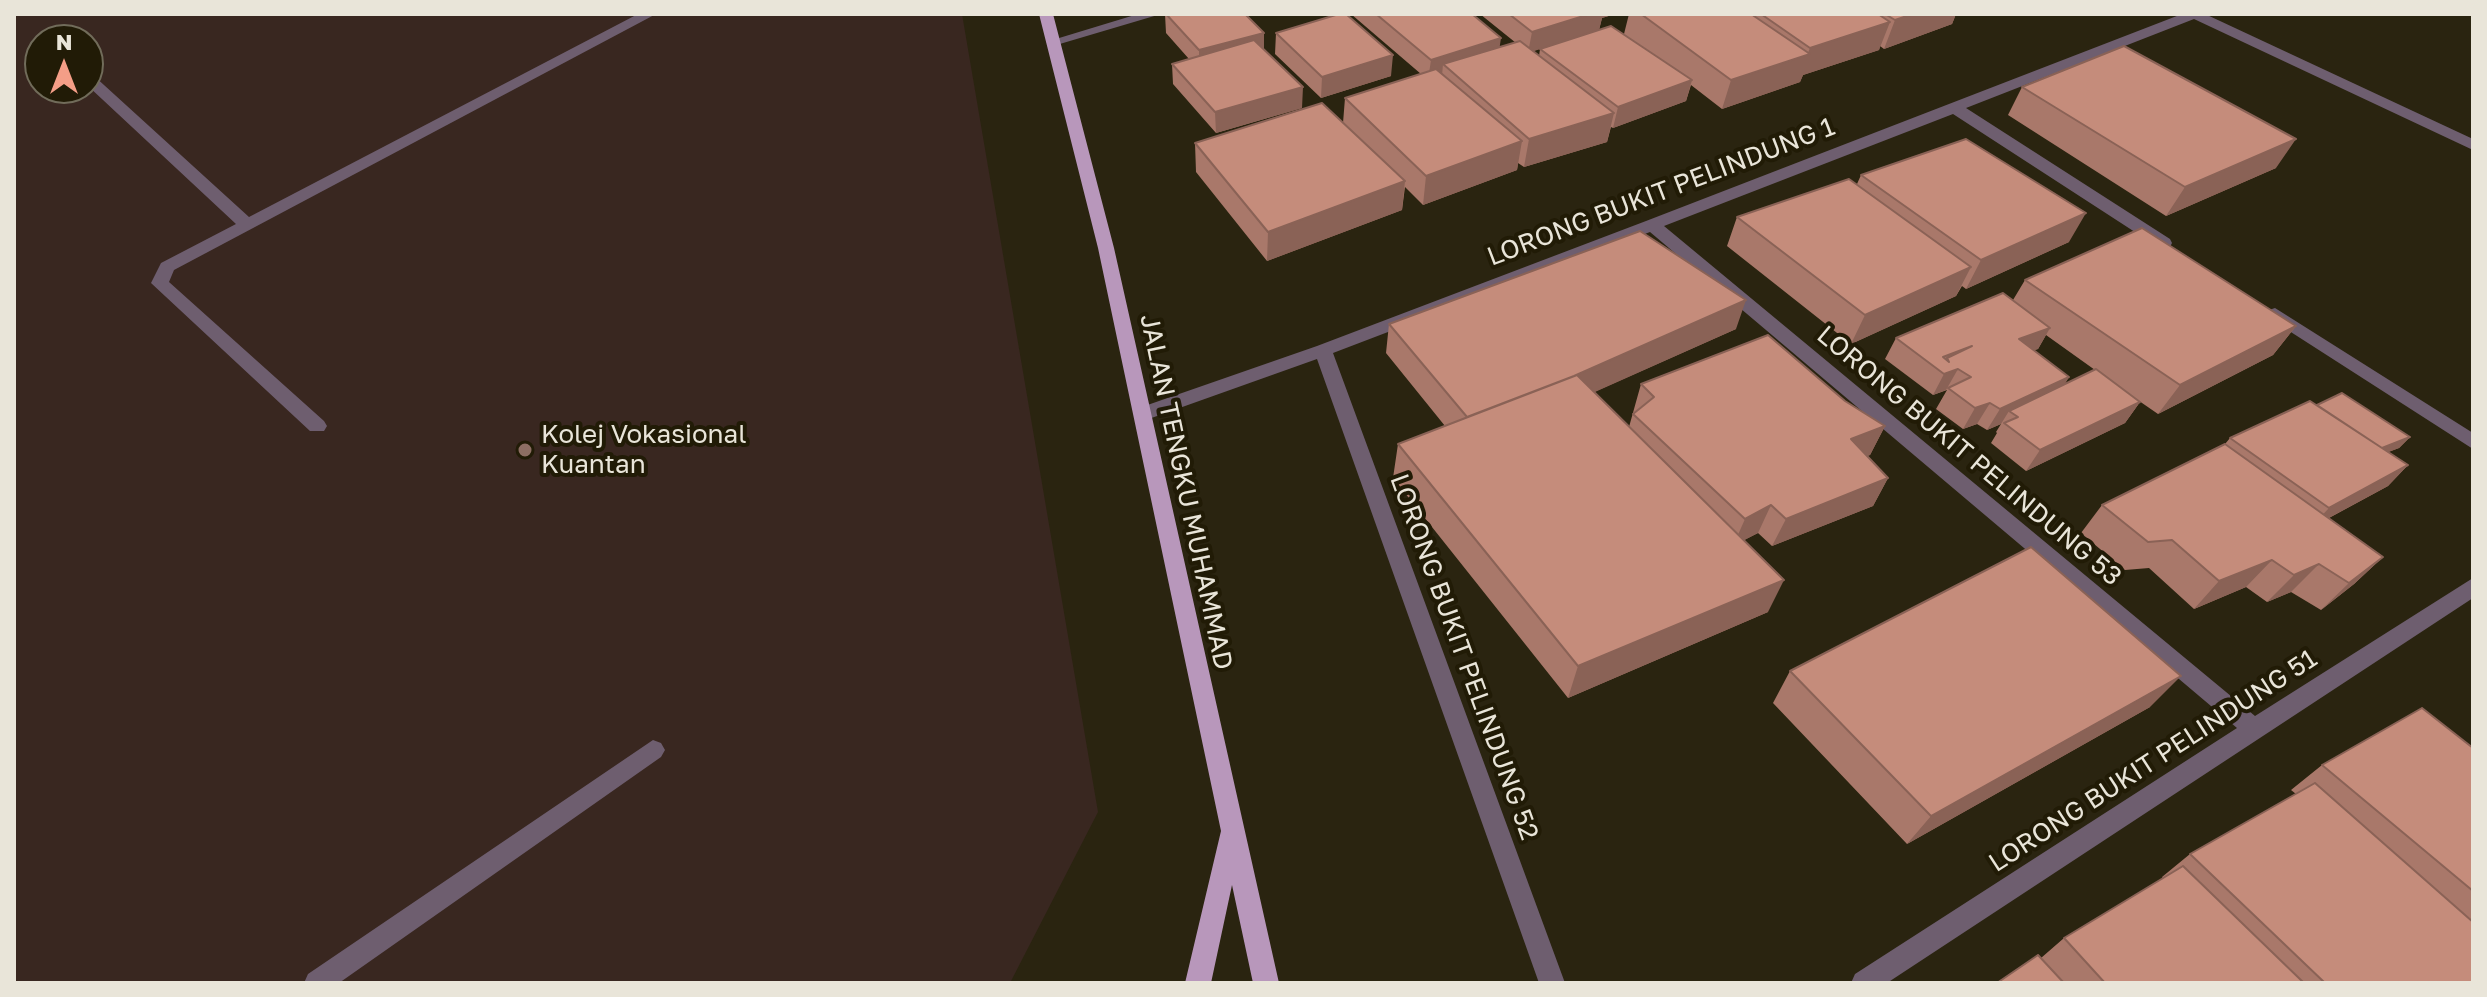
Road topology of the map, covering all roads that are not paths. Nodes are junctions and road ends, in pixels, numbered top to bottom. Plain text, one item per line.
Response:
1 (649, 14) edge
2 (1046, 14) edge
3 (1154, 14) edge
4 (2195, 14) edge
5 (1053, 42) junction
6 (104, 93) edge
7 (1953, 107) junction
8 (2473, 145) edge
9 (245, 223) junction
10 (1652, 225) junction
11 (2179, 253) edge
12 (2259, 305) edge
13 (1323, 350) junction
14 (1143, 414) junction
15 (317, 426) dead end
16 (2473, 442) edge
17 (2473, 587) edge
18 (2253, 728) junction
19 (653, 750) dead end
20 (1233, 829) junction
21 (317, 983) edge
22 (1198, 983) edge
23 (1266, 983) edge
24 (1552, 983) edge
25 (1864, 983) edge

1 - 9 street
2 - 5 main road, JALAN TENGKU MUHAMMAD
3 - 5 street
4 - 7 street, LORONG BUKIT PELINDUNG 1
4 - 8 street
5 - 14 main road, JALAN TENGKU MUHAMMAD
6 - 9 street
7 - 10 street, LORONG BUKIT PELINDUNG 1
7 - 11 street
9 - 15 street
10 - 13 street, LORONG BUKIT PELINDUNG 1
10 - 18 street, LORONG BUKIT PELINDUNG 53
12 - 16 street
13 - 14 street, LORONG BUKIT PELINDUNG 1
13 - 24 street, LORONG BUKIT PELINDUNG 52
14 - 20 main road, JALAN TENGKU MUHAMMAD
17 - 18 street, LORONG BUKIT PELINDUNG 51
18 - 25 street, LORONG BUKIT PELINDUNG 51
19 - 21 street
20 - 22 main road
20 - 23 main road, JALAN TENGKU MUHAMMAD

